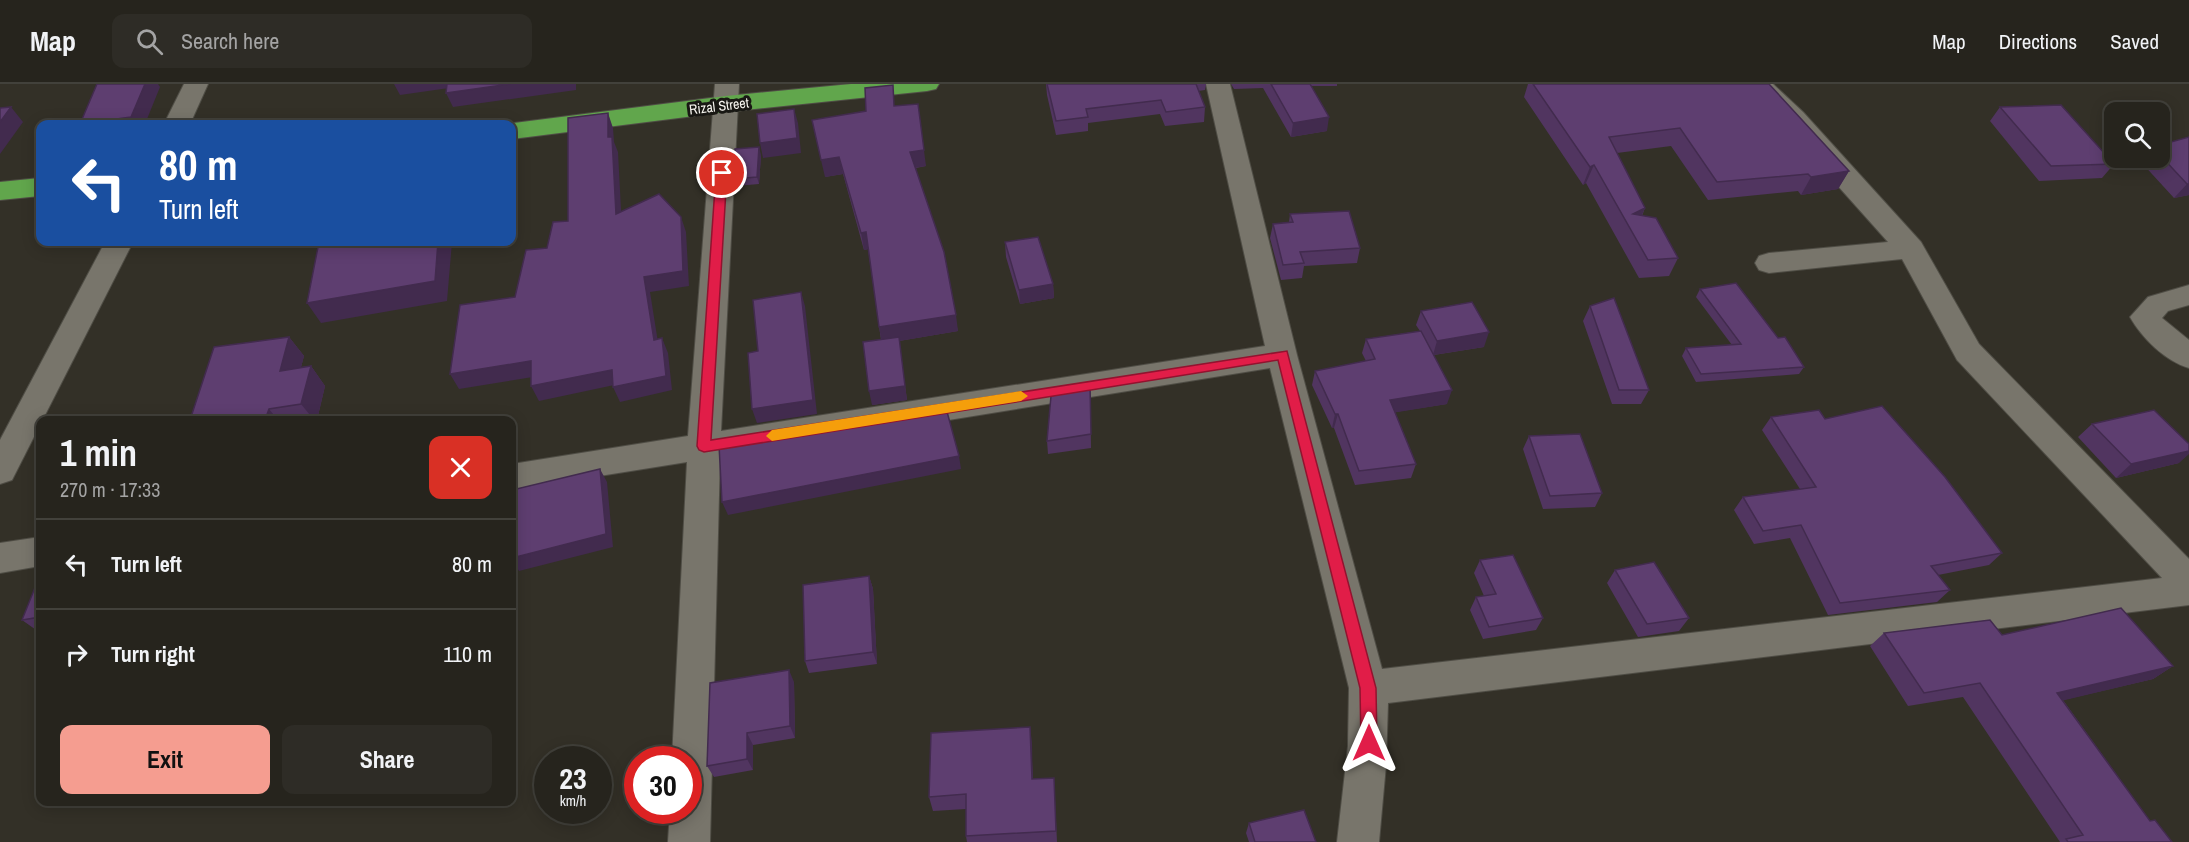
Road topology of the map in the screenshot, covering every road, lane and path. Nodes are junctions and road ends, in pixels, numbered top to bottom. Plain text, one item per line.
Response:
1 (196, 84) edge
2 (927, 84) edge
3 (1218, 84) edge
4 (1759, 84) edge
5 (727, 94) edge
6 (179, 120) edge
7 (516, 130) edge
8 (36, 187) edge
9 (0, 191) edge
10 (117, 246) edge
11 (1911, 249) junction
12 (1769, 263) dead end
13 (2189, 295) edge
14 (1282, 355) junction
15 (2189, 357) edge
16 (704, 446) junction
17 (0, 471) edge
18 (516, 476) edge
19 (36, 553) edge
20 (0, 558) edge
21 (2189, 582) edge
22 (2189, 590) edge
23 (1368, 688) junction
24 (689, 842) edge
25 (1358, 842) edge

1 - 6 street
2 - 5 highway, Rizal Street
3 - 14 street
4 - 11 street
5 - 7 highway, Rizal Street
5 - 16 street
8 - 9 highway
10 - 17 street
11 - 12 street
11 - 21 street
13 - 15 street
14 - 16 street
14 - 23 street
16 - 18 street
16 - 24 street
19 - 20 street
22 - 23 street
23 - 25 street

